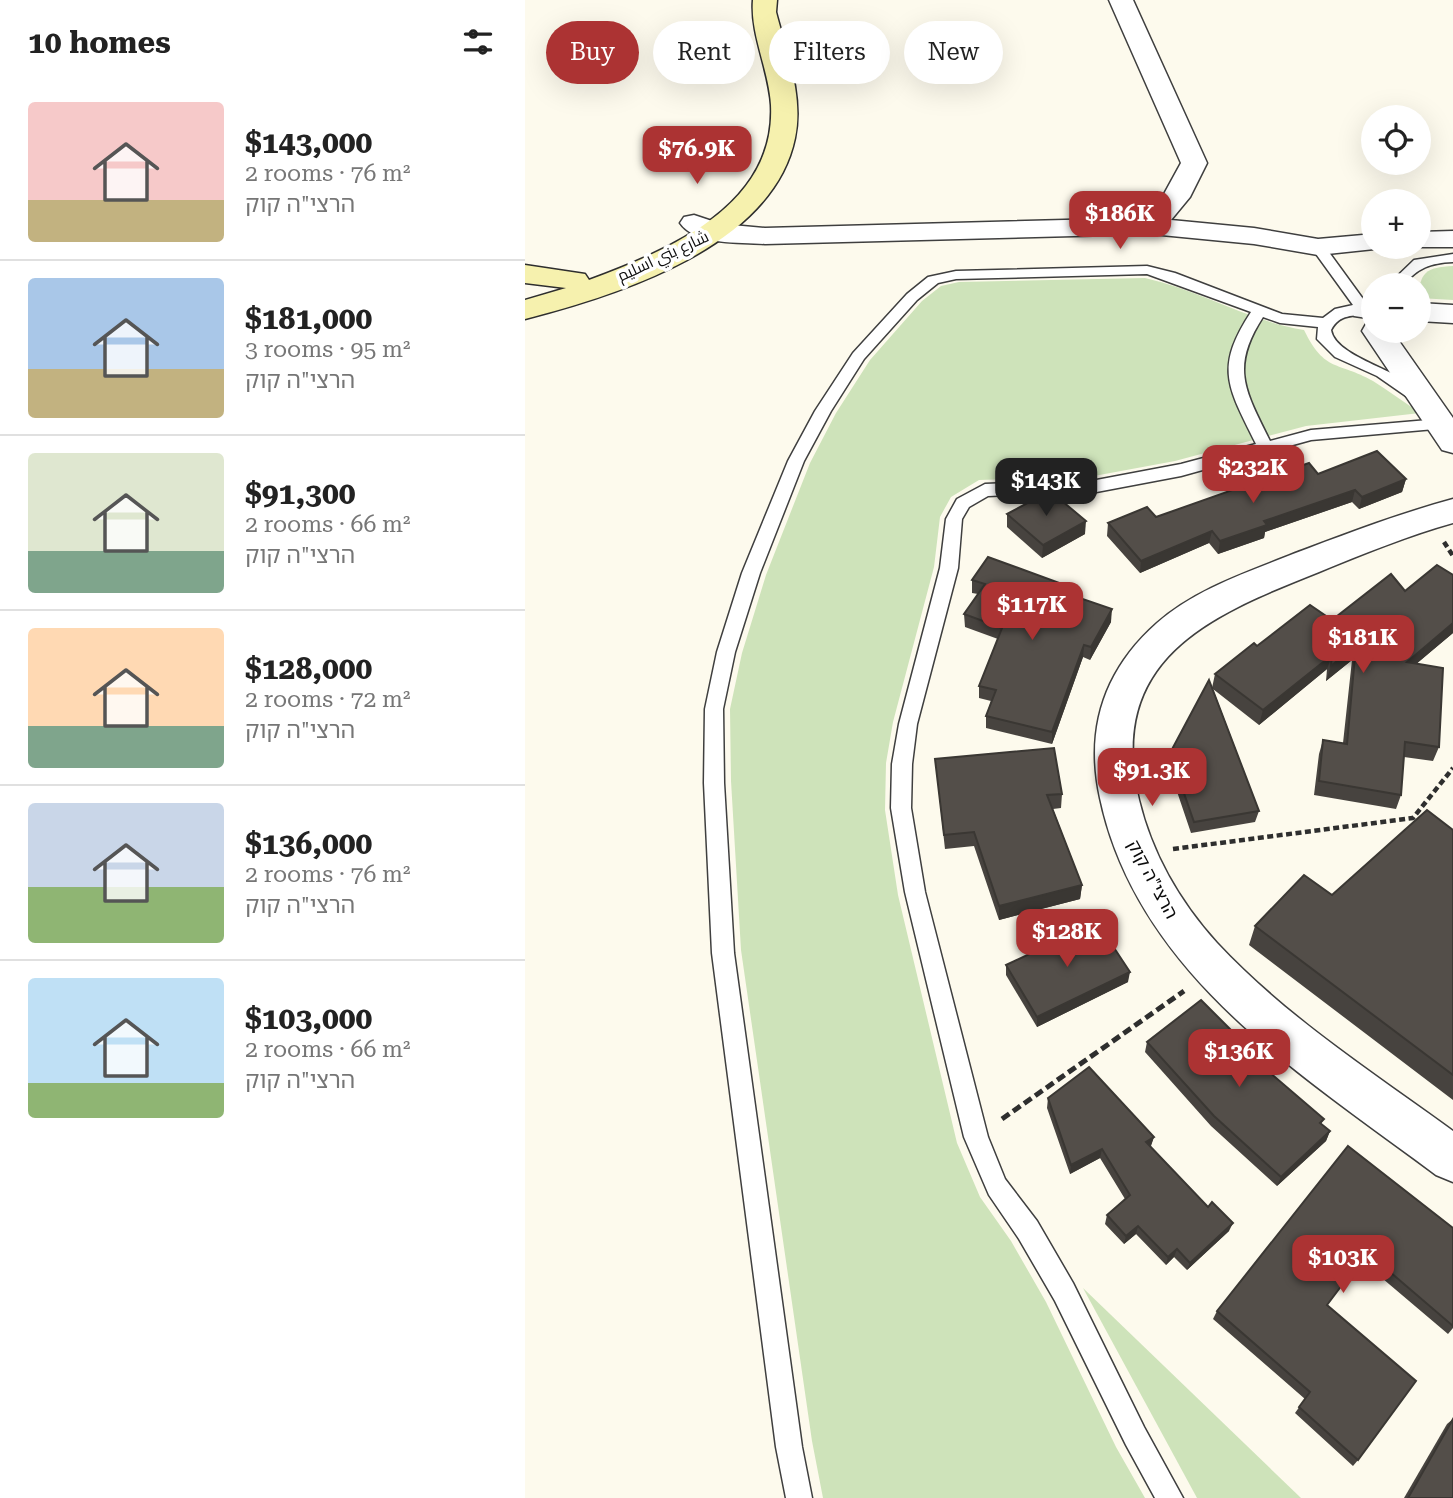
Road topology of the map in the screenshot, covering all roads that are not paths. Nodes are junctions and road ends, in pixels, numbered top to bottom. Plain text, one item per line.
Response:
1 (747, 0) edge
2 (765, 0) edge
3 (1121, 0) edge
4 (713, 226) junction
5 (1151, 226) junction
6 (1453, 239) edge
7 (1431, 240) edge
8 (1361, 243) edge
9 (1318, 247) junction
10 (1453, 258) edge
11 (1405, 273) edge
12 (525, 274) edge
13 (575, 280) junction
14 (525, 296) edge
15 (1361, 304) edge
16 (525, 310) edge
17 (1259, 311) junction
18 (1431, 313) edge
19 (1361, 314) edge
20 (1453, 314) edge
21 (1326, 323) junction
22 (1389, 343) edge
23 (1407, 343) edge
24 (1442, 416) edge
25 (1264, 445) junction
26 (1453, 511) edge
27 (1453, 1159) edge
28 (799, 1498) edge
29 (1170, 1498) edge

1 - 4 main road
2 - 4 main road, شارع بني اسليم
3 - 5 street
4 - 5 street
4 - 13 main road
4 - 16 main road, شارع بني اسليم
5 - 9 street
6 - 7 street
8 - 9 street
9 - 15 lane
10 - 11 lane
12 - 13 main road
13 - 14 main road
17 - 21 lane
17 - 25 lane
17 - 28 lane
18 - 20 street
19 - 21 lane
21 - 24 lane
22 - 24 street
23 - 24 street
24 - 25 lane
25 - 29 lane
26 - 27 street, הרצי"ה קוק

